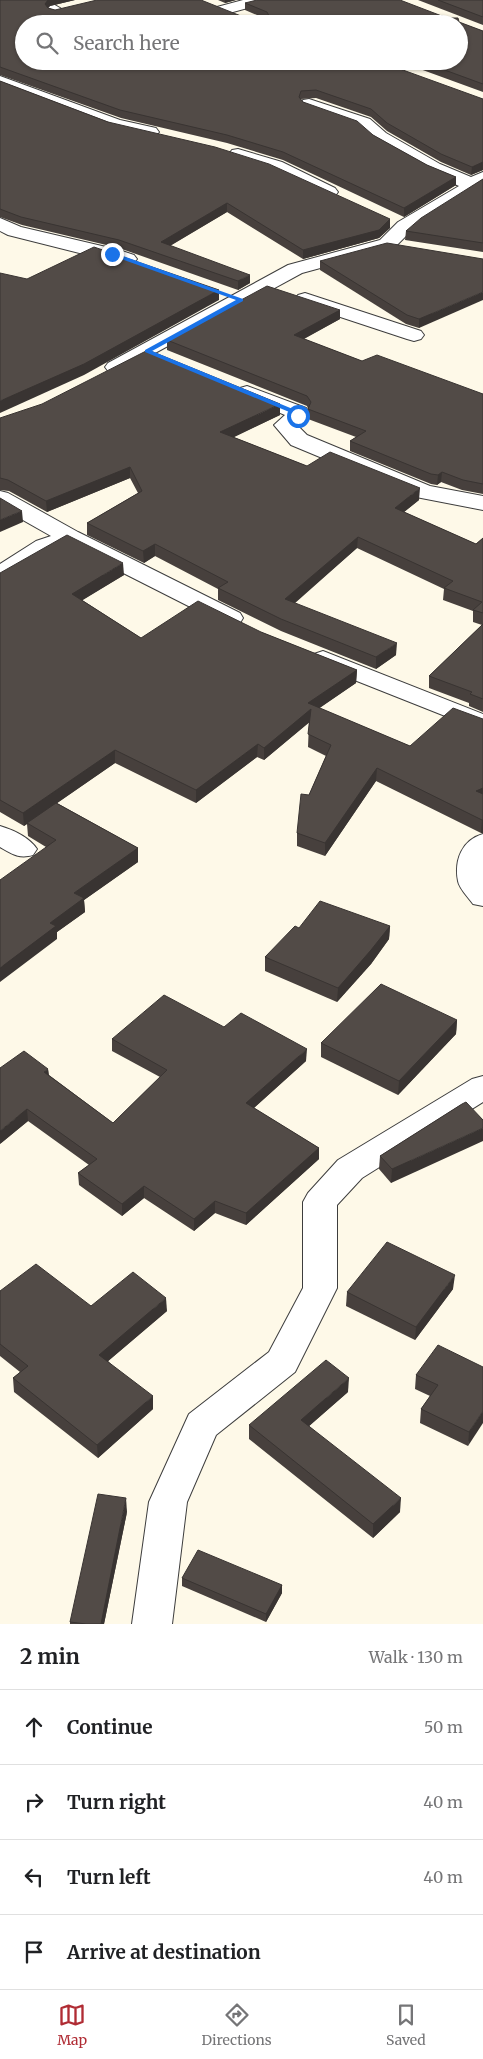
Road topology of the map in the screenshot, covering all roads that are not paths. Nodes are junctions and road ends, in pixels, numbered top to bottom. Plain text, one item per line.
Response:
1 (35, 0) edge
2 (261, 0) edge
3 (74, 6) edge
4 (55, 11) junction
5 (60, 15) edge
6 (238, 15) edge
7 (0, 81) edge
8 (309, 104) edge
9 (164, 135) edge
10 (221, 150) edge
11 (477, 180) edge
12 (346, 200) edge
13 (0, 224) edge
14 (140, 264) edge
15 (266, 286) junction
16 (214, 290) edge
17 (241, 300) junction
18 (414, 335) dead end
19 (147, 351) junction
20 (174, 362) edge
21 (95, 378) edge
22 (227, 384) edge
23 (0, 498) edge
24 (483, 503) edge
25 (70, 537) junction
26 (0, 574) edge
27 (254, 630) edge
28 (299, 650) edge
29 (483, 723) edge
30 (483, 843) edge
31 (483, 897) edge
32 (483, 1087) edge
33 (152, 1624) edge

1 - 4 street
2 - 6 street
3 - 4 street
4 - 5 street
7 - 9 street
8 - 11 street
10 - 12 street
11 - 15 street
13 - 14 street
15 - 17 street
15 - 18 street
16 - 17 street
17 - 19 street
19 - 20 street
19 - 21 street
22 - 24 street
23 - 25 street
25 - 26 street
25 - 27 street
28 - 29 street
30 - 31 street
32 - 33 street

